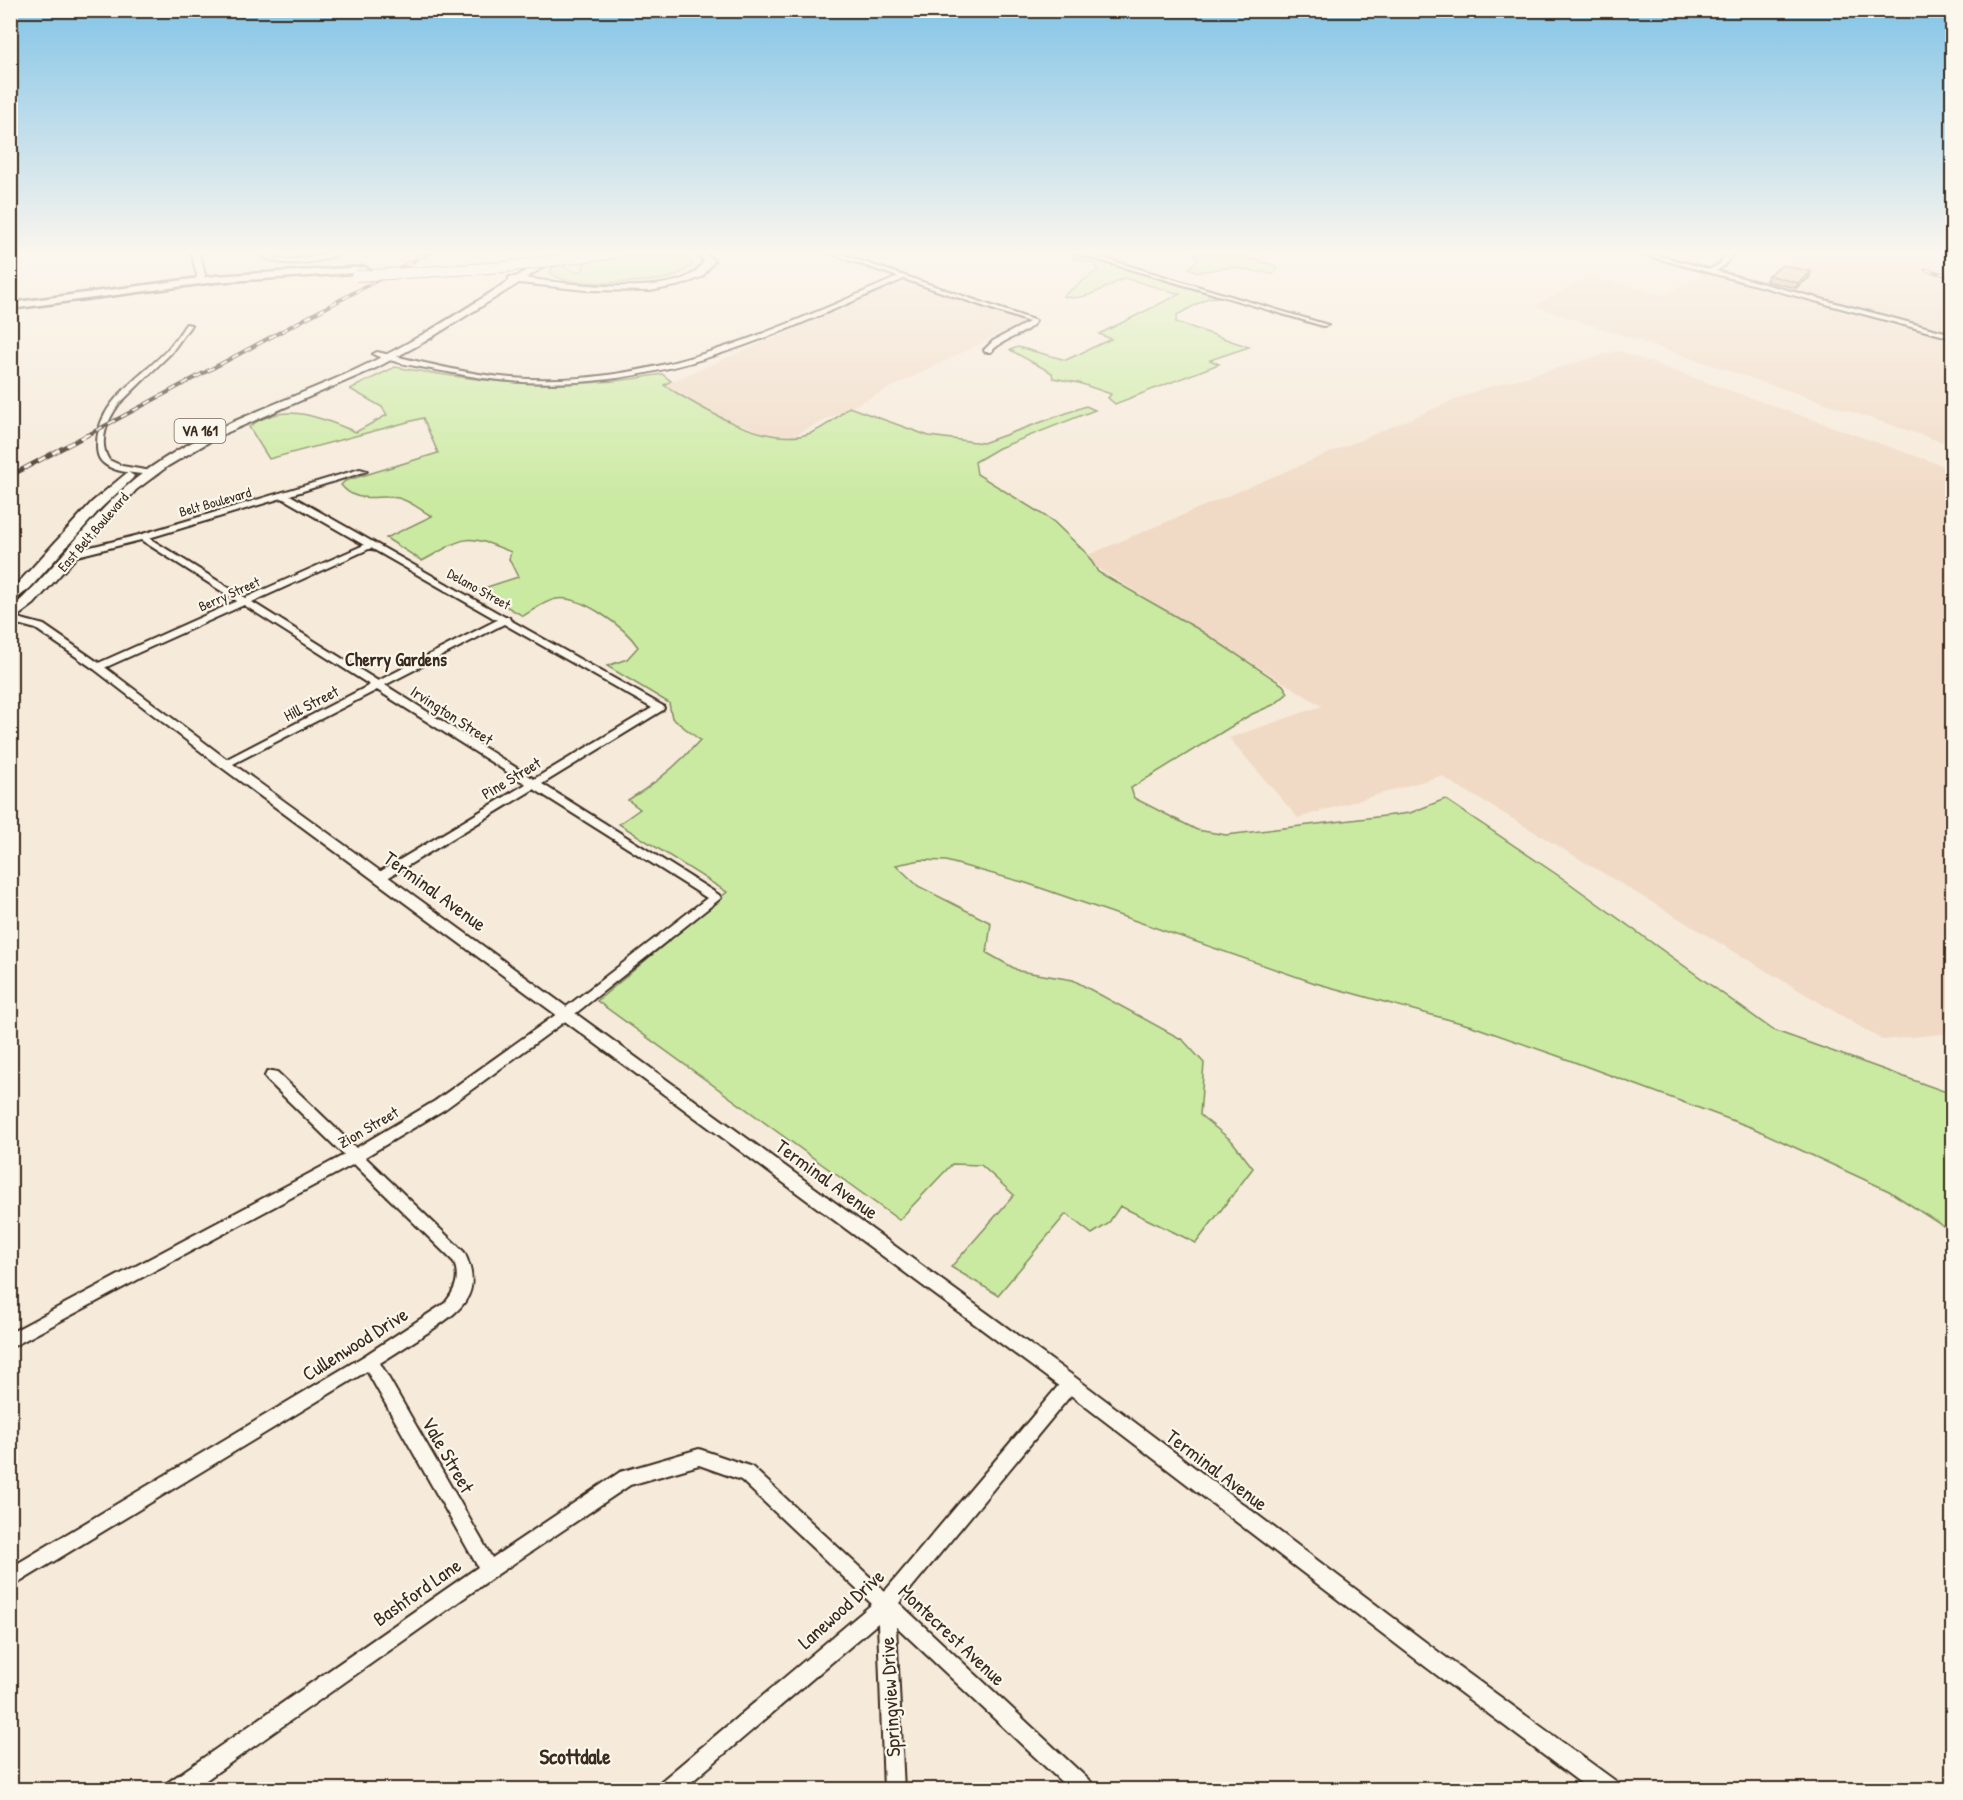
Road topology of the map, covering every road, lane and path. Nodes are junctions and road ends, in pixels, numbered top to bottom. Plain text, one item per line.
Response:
1 (183, 336) edge
2 (414, 336) edge
3 (418, 336) edge
4 (762, 336) edge
5 (1007, 336) edge
6 (988, 350) dead end
7 (383, 356) junction
8 (136, 470) junction
9 (363, 471) dead end
10 (151, 473) junction
11 (285, 496) junction
12 (142, 537) junction
13 (371, 545) junction
14 (74, 554) junction
15 (10, 600) edge
16 (243, 602) junction
17 (10, 619) edge
18 (506, 619) junction
19 (98, 667) junction
20 (378, 685) junction
21 (659, 708) joint
22 (225, 764) junction
23 (531, 784) junction
24 (380, 877) junction
25 (715, 898) joint
26 (566, 1014) junction
27 (272, 1076) dead end
28 (354, 1157) junction
29 (10, 1341) edge
30 (370, 1361) junction
31 (1070, 1384) junction
32 (699, 1457) joint
33 (489, 1570) junction
34 (10, 1579) edge
35 (886, 1604) junction
36 (174, 1790) edge
37 (666, 1790) edge
38 (894, 1790) edge
39 (1085, 1790) edge
40 (1609, 1790) edge

1 - 8 street
2 - 7 main road, East Belt Boulevard / VA 161
3 - 7 main road, East Belt Boulevard / VA 161
4 - 7 street
5 - 6 street
7 - 8 main road, East Belt Boulevard / VA 161
7 - 10 main road, East Belt Boulevard / VA 161
8 - 10 street
8 - 15 main road, East Belt Boulevard / VA 161
9 - 11 street, Belt Boulevard
10 - 14 main road, East Belt Boulevard / VA 161
11 - 12 street, Belt Boulevard
11 - 13 street, Delano Street
12 - 14 street, Belt Boulevard
12 - 16 street, Irvington Street
13 - 16 street, Berry Street
13 - 18 street, Delano Street
14 - 17 main road, East Belt Boulevard / VA 161
16 - 19 street, Berry Street
16 - 20 street, Irvington Street
17 - 19 street, Terminal Avenue
18 - 20 street, Hill Street
18 - 21 street, Delano Street
19 - 22 street, Terminal Avenue
20 - 22 street, Hill Street
20 - 23 street, Irvington Street
21 - 23 street, Pine Street
22 - 24 street, Terminal Avenue
23 - 24 street, Pine Street
23 - 25 street, Irvington Street
24 - 26 street, Terminal Avenue
25 - 26 street, Zion Street
26 - 28 street, Zion Street
26 - 31 street, Terminal Avenue
27 - 28 street, Cullenwood Drive
28 - 29 street, Zion Street
28 - 30 street, Cullenwood Drive
30 - 33 street, Vale Street
30 - 34 street, Cullenwood Drive
31 - 35 street, Lanewood Drive
31 - 40 street, Terminal Avenue
32 - 33 street, Bashford Lane
32 - 35 street, Montecrest Avenue
33 - 36 street, Bashford Lane
35 - 37 street, Lanewood Drive
35 - 38 street, Springview Drive
35 - 39 street, Montecrest Avenue

